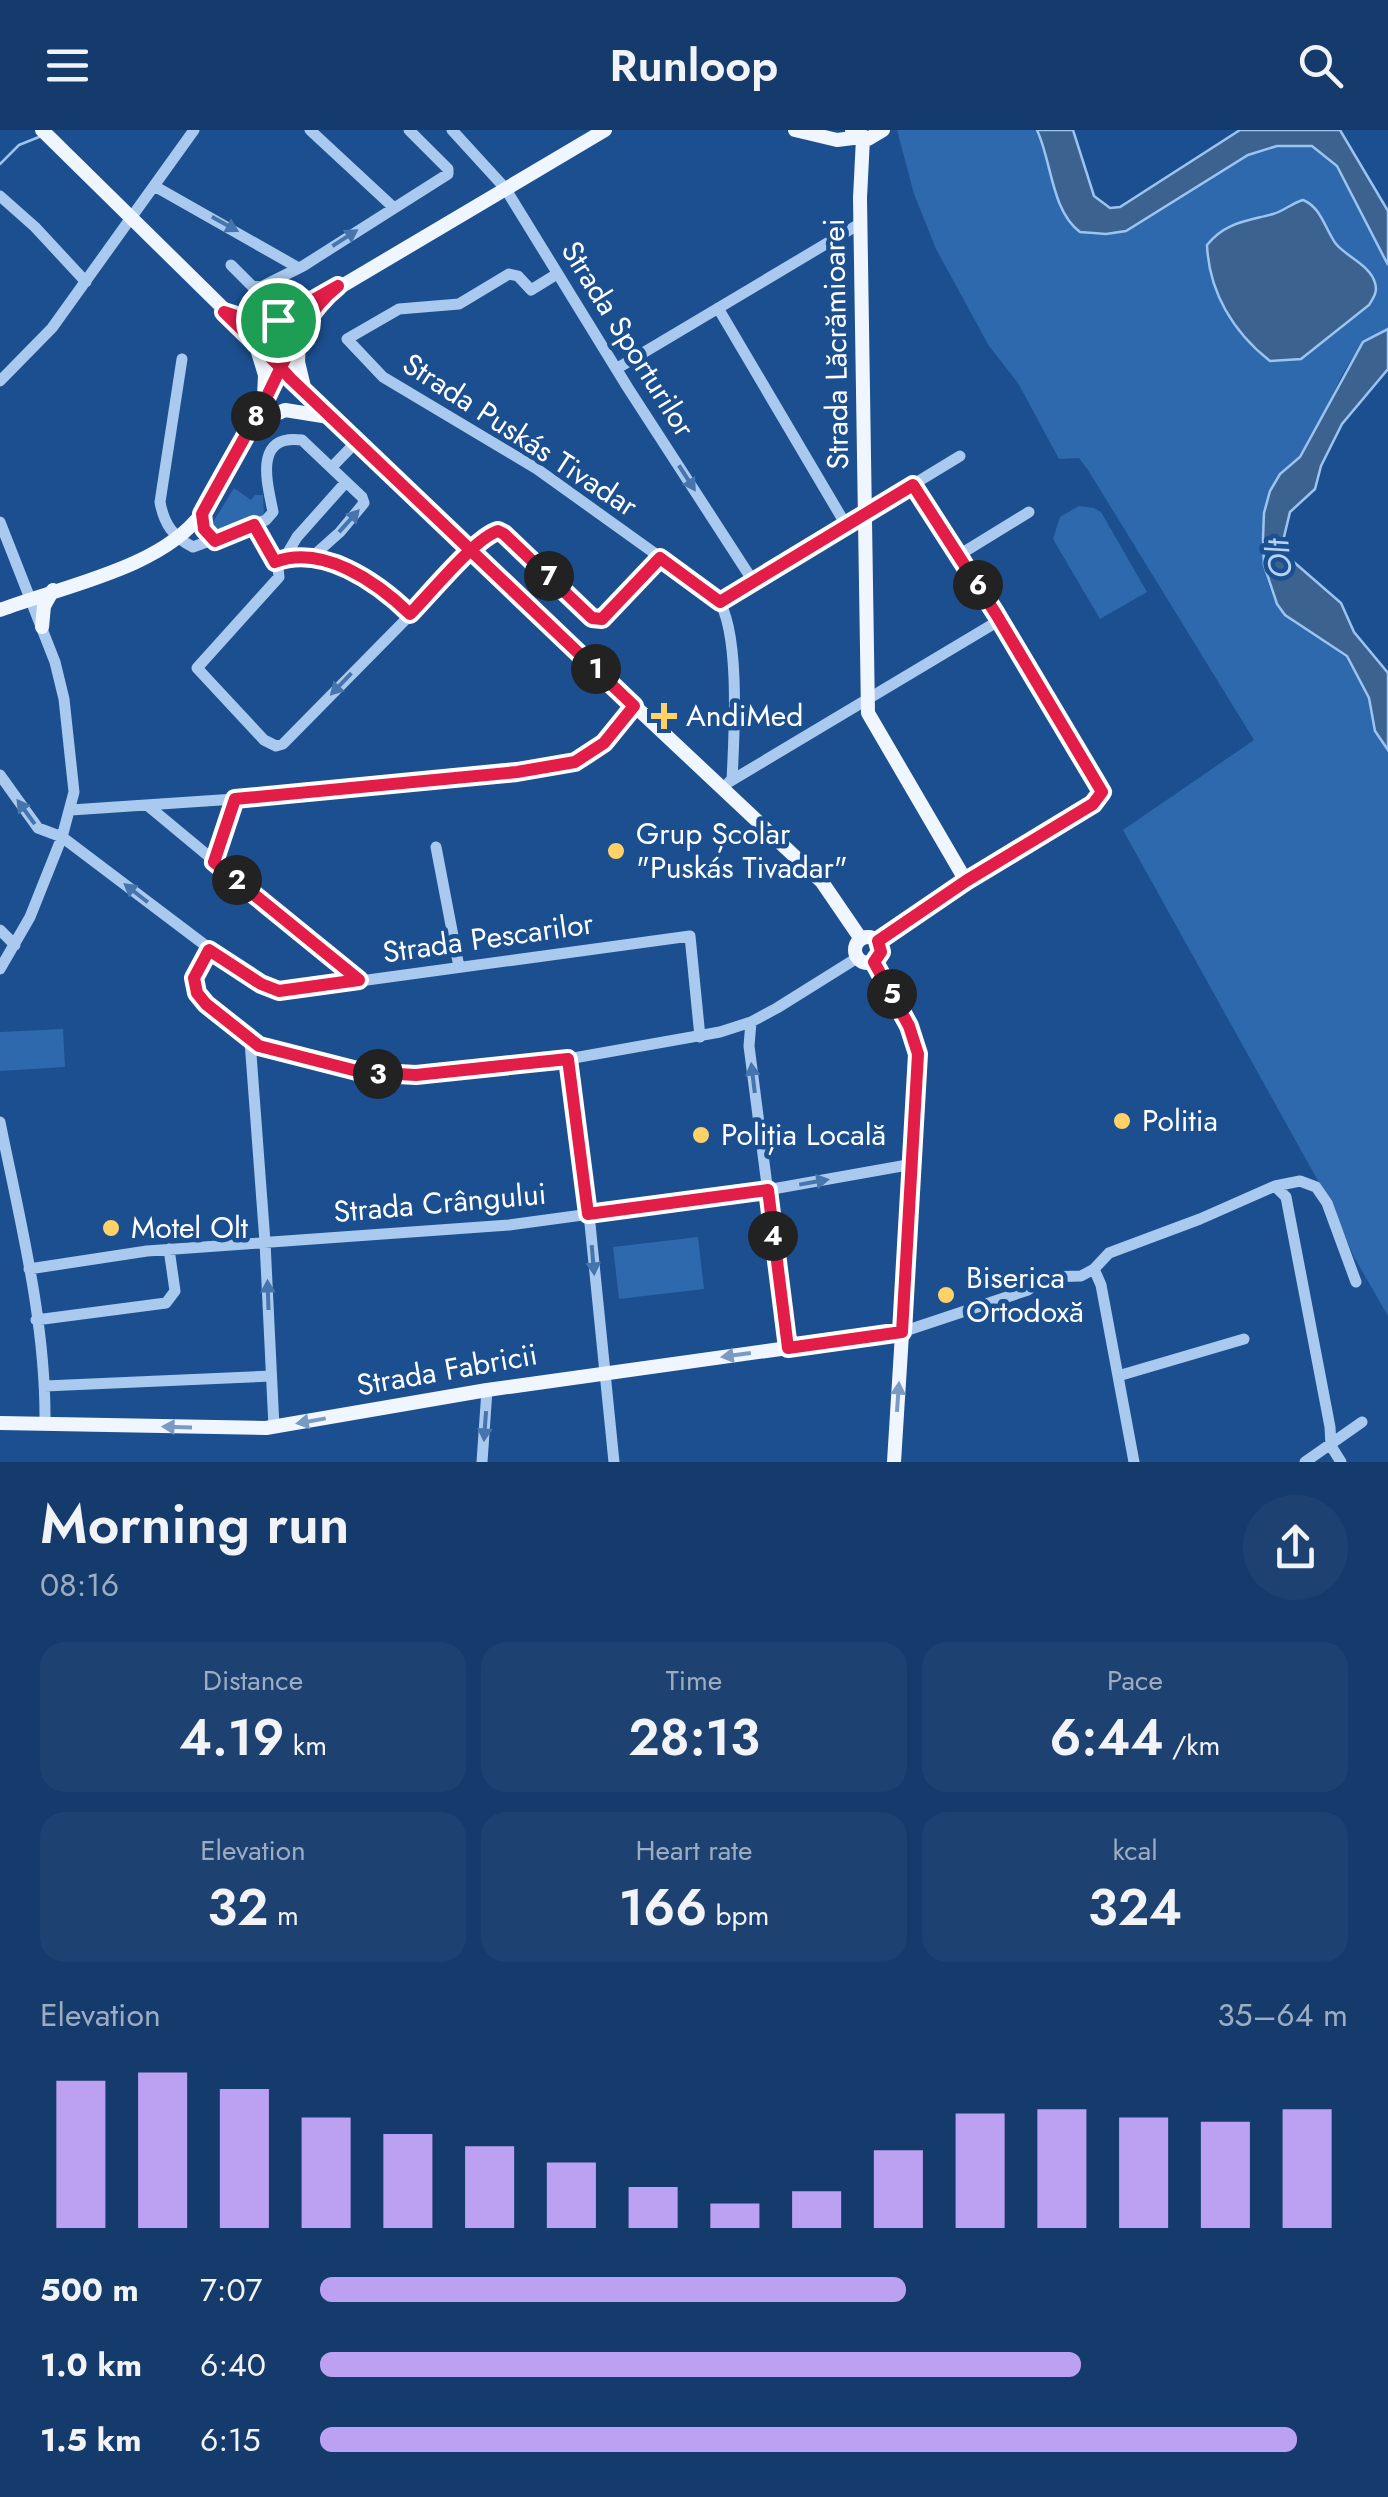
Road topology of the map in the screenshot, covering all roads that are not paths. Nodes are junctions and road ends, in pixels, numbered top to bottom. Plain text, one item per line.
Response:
1 (42, 130) edge
2 (194, 130) edge
3 (310, 130) edge
4 (409, 130) edge
5 (452, 130) edge
6 (605, 130) edge
7 (795, 130) edge
8 (883, 130) edge
9 (859, 135) edge
10 (156, 187) junction
11 (505, 188) junction
12 (0, 196) edge
13 (393, 207) junction
14 (132, 220) junction
15 (861, 223) junction
16 (231, 264) dead end
17 (294, 266) junction
18 (557, 274) junction
19 (86, 282) junction
20 (338, 286) junction
21 (718, 308) junction
22 (224, 312) junction
23 (300, 334) junction
24 (252, 340) junction
25 (182, 359) dead end
26 (282, 369) junction
27 (616, 369) junction
28 (0, 382) edge
29 (306, 393) junction
30 (262, 404) junction
31 (333, 418) junction
32 (250, 428) junction
33 (357, 441) junction
34 (960, 456) dead end
35 (332, 467) junction
36 (346, 482) junction
37 (913, 485) junction
38 (1029, 512) dead end
39 (866, 513) junction
40 (202, 514) junction
41 (0, 522) edge
42 (254, 525) junction
43 (846, 526) junction
44 (179, 539) junction
45 (215, 541) junction
46 (471, 552) junction
47 (959, 555) junction
48 (312, 557) junction
49 (660, 558) junction
50 (280, 560) junction
51 (753, 581) junction
52 (53, 590) junction
53 (28, 600) junction
54 (720, 602) junction
55 (0, 610) edge
56 (410, 614) junction
57 (1000, 620) junction
58 (42, 627) junction
59 (868, 699) junction
60 (634, 706) junction
61 (0, 775) edge
62 (727, 784) junction
63 (235, 799) junction
64 (147, 805) junction
65 (71, 810) junction
66 (62, 837) junction
67 (436, 847) dead end
68 (214, 862) junction
69 (966, 881) junction
70 (0, 930) edge
71 (861, 938) junction
72 (878, 941) junction
73 (15, 945) junction
74 (209, 950) junction
75 (857, 958) junction
76 (874, 962) junction
77 (459, 967) junction
78 (0, 969) edge
79 (359, 980) junction
80 (744, 1025) junction
81 (700, 1037) junction
82 (250, 1042) junction
83 (568, 1059) junction
84 (0, 1122) edge
85 (913, 1164) junction
86 (1275, 1186) junction
87 (768, 1190) junction
88 (588, 1214) junction
89 (266, 1242) junction
90 (168, 1249) junction
91 (1094, 1269) junction
92 (29, 1270) junction
93 (1356, 1282) dead end
94 (36, 1320) junction
95 (902, 1332) junction
96 (1244, 1339) dead end
97 (788, 1348) junction
98 (603, 1372) junction
99 (271, 1376) junction
100 (1118, 1376) junction
101 (46, 1386) junction
102 (487, 1390) junction
103 (0, 1422) edge
104 (1362, 1422) dead end
105 (45, 1423) junction
106 (274, 1427) junction
107 (1331, 1446) junction
108 (482, 1462) edge
109 (614, 1462) edge
110 (894, 1462) edge
111 (1134, 1462) edge
112 (1305, 1462) edge
113 (1341, 1462) edge

1 - 14 main road
2 - 10 street
3 - 13 street
4 - 13 street
5 - 11 street, Strada Sporturilor
6 - 11 main road
7 - 9 main road
8 - 9 main road
9 - 15 main road, Strada Lăcrămioarei
10 - 14 street
10 -> 17 street
11 - 18 street, Strada Sporturilor
11 - 20 main road
12 - 19 street
17 -> 13 street
14 - 19 street
14 - 22 main road
15 - 21 street
15 - 39 main road, Strada Lăcrămioarei
16 - 17 street
18 - 27 street, Strada Sporturilor
18 - 49 street, Strada Puskás Tivadar
19 - 28 street
20 - 22 main road
20 - 23 main road
21 - 27 street
21 - 43 street
22 - 24 main road
23 - 26 main road
23 - 29 main road
24 - 26 main road
24 - 30 main road
25 - 44 street
26 - 29 main road
26 - 30 main road
27 -> 51 street, Strada Sporturilor
29 - 31 main road
30 - 32 main road
31 - 32 main road
31 - 33 main road
32 - 40 main road
33 - 35 street
33 - 46 main road
34 - 37 street
35 - 36 street
35 - 42 street
48 -> 36 street
36 - 50 street
37 - 39 street
37 - 47 street
38 - 47 street
39 - 43 street
39 - 59 main road, Strada Lăcrămioarei
40 - 44 main road
40 - 45 main road
41 - 53 street
42 - 45 street
42 - 50 street
43 - 51 street
44 - 45 street
44 - 52 main road
46 - 49 street
46 - 56 street
46 - 60 main road
47 - 57 street
48 - 50 street
48 - 56 street
49 - 54 street, Strada Puskás Tivadar
56 -> 50 street
51 - 54 street
52 - 53 main road
52 - 58 main road
53 - 55 main road
53 - 58 street
54 - 62 street
57 - 59 street
57 - 69 street
58 - 65 street
59 - 62 street
59 - 69 main road, Strada Lăcrămioarei
60 - 62 main road
60 - 63 street
66 -> 61 street, Strada Pescarilor
62 - 71 main road
63 - 64 street
63 - 68 street
64 - 65 street
64 - 68 street
65 - 66 street
66 - 73 street
74 -> 66 street, Strada Pescarilor
67 - 77 street
68 - 79 street
69 - 72 main road
70 - 73 street
71 - 72 main road
71 - 75 main road
72 - 76 main road
73 - 78 street
74 - 79 street, Strada Pescarilor
74 - 82 street
75 - 76 main road
75 - 80 street
76 - 85 main road
77 - 79 street, Strada Pescarilor
77 - 81 street, Strada Pescarilor
80 - 81 street
87 -> 80 street
81 - 83 street
82 - 83 street
82 - 89 street
83 - 88 street
84 - 92 street
87 -> 85 street, Strada Crângului
85 - 95 main road
86 - 91 street
86 - 93 street
86 - 107 street
87 - 88 street, Strada Crângului
87 - 97 street
88 - 89 street, Strada Crângului
88 -> 98 street
89 - 90 street, Strada Crângului
99 -> 89 street
90 - 92 street, Strada Crângului
90 - 94 street
91 - 95 street
91 - 100 street
92 - 94 street
94 - 101 street
95 - 97 main road, Strada Fabricii
110 -> 95 main road
96 - 100 street
97 -> 98 main road, Strada Fabricii
98 - 102 main road, Strada Fabricii
98 - 109 street
99 - 101 street
99 - 106 street
100 - 111 street
101 - 105 street
102 -> 106 main road, Strada Fabricii
102 -> 108 street
103 - 105 main road, Strada Fabricii
104 - 107 street
106 -> 105 main road, Strada Fabricii
107 - 112 street
107 - 113 street

